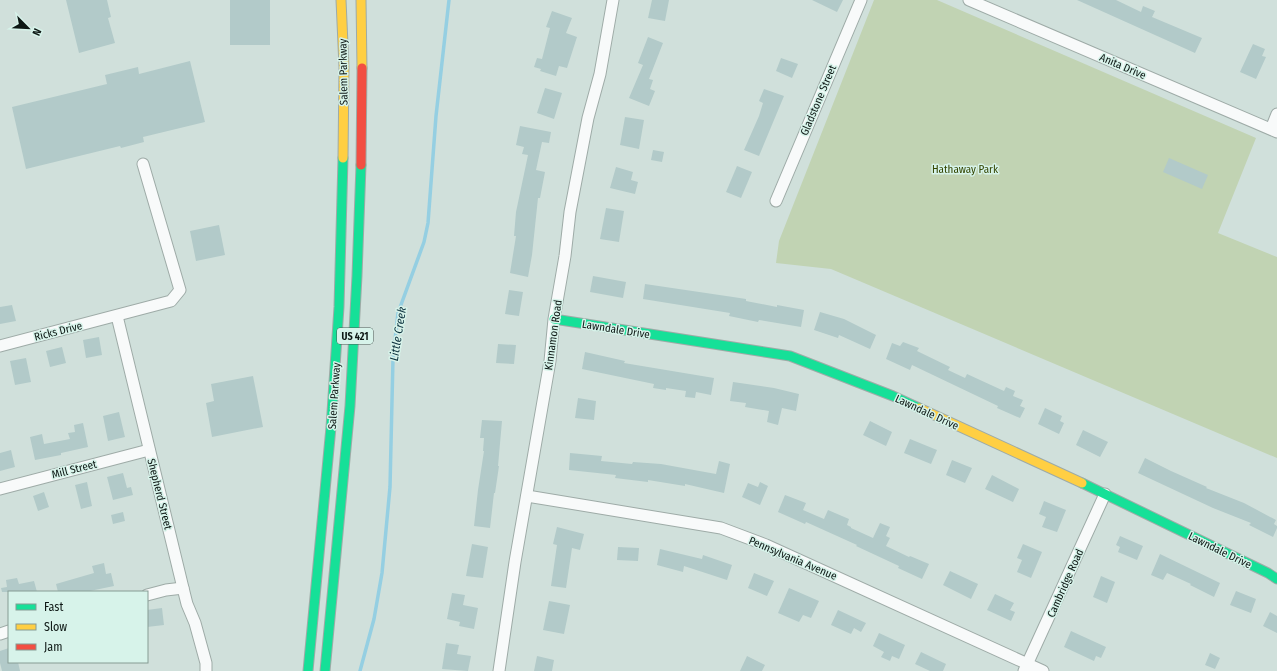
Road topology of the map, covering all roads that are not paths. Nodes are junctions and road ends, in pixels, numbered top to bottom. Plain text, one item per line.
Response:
1 (341, 0) edge
2 (361, 0) edge
3 (613, 0) edge
4 (861, 0) edge
5 (969, 0) edge
6 (1277, 114) edge
7 (1274, 131) edge
8 (143, 164) dead end
9 (776, 201) dead end
10 (117, 316) junction
11 (554, 319) junction
12 (0, 346) edge
13 (149, 450) junction
14 (0, 489) edge
15 (1105, 494) junction
16 (527, 496) junction
17 (1277, 579) edge
18 (183, 588) junction
19 (148, 595) edge
20 (1026, 667) edge
21 (206, 671) edge
22 (308, 671) edge
23 (325, 671) edge
24 (499, 671) edge
25 (1043, 671) edge

1 - 22 main road, Salem Parkway / US 421
2 - 23 main road, Salem Parkway / US 421
3 - 11 street, Kinnamon Road
4 - 9 street, Gladstone Street
5 - 7 street, Anita Drive
6 - 7 street
8 - 10 street, Ricks Drive
10 - 12 street, Ricks Drive
10 - 13 street, Shepherd Street
11 - 15 main road, Lawndale Drive
11 - 16 street, Kinnamon Road
13 - 14 street, Mill Street
13 - 18 street, Shepherd Street
15 - 17 main road, Lawndale Drive
15 - 20 street, Cambridge Road
16 - 20 street, Pennsylvania Avenue
16 - 24 street, Kinnamon Road
18 - 19 street
18 - 21 street, Shepherd Street
20 - 25 street, Pennsylvania Avenue

